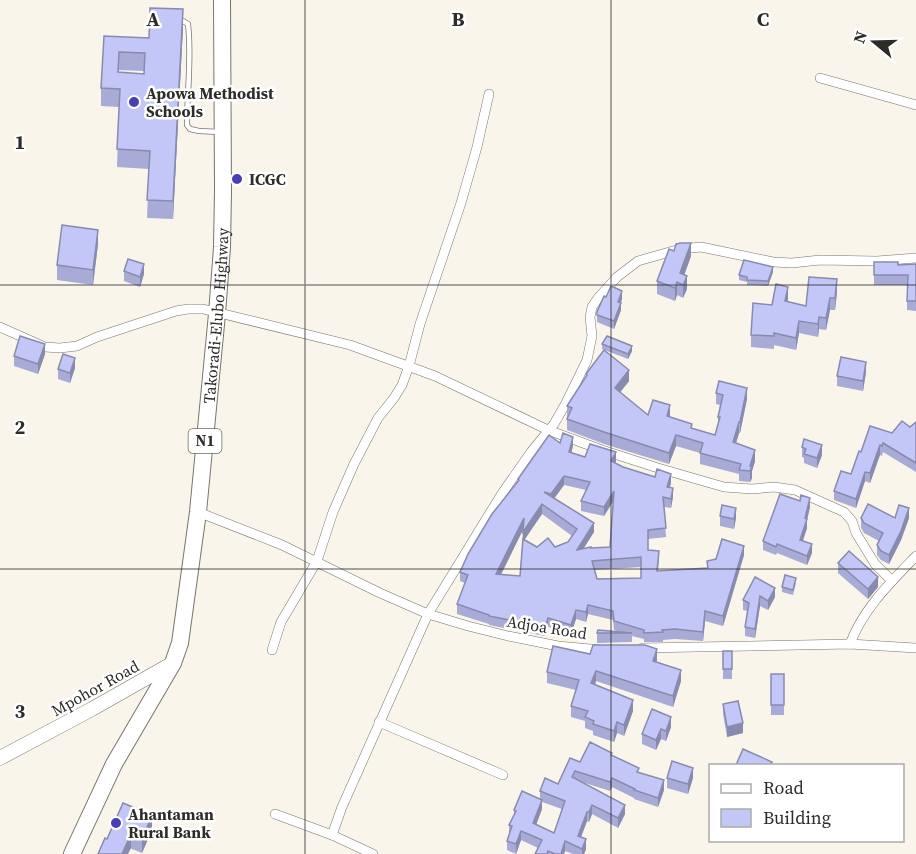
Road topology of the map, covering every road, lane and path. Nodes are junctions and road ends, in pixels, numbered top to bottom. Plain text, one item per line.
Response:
1 (222, 0) edge
2 (177, 18) edge
3 (820, 78) dead end
4 (489, 94) dead end
5 (916, 105) edge
6 (223, 132) junction
7 (916, 258) edge
8 (217, 314) junction
9 (0, 327) edge
10 (409, 366) junction
11 (548, 430) junction
12 (198, 512) junction
13 (916, 556) edge
14 (317, 561) junction
15 (891, 581) junction
16 (428, 614) junction
17 (850, 644) junction
18 (916, 648) edge
19 (635, 649) edge
20 (272, 650) dead end
21 (607, 650) edge
22 (173, 663) junction
23 (379, 722) junction
24 (0, 758) edge
25 (502, 775) dead end
26 (274, 814) dead end
27 (332, 835) junction
28 (72, 854) edge
29 (373, 854) edge

1 - 6 highway, Takoradi-Elubo Highway / N1
2 - 6 lane
3 - 5 street
4 - 10 street
6 - 8 highway, Takoradi-Elubo Highway / N1
7 - 11 street
8 - 9 street
8 - 10 street
8 - 12 highway, Takoradi-Elubo Highway / N1
10 - 11 street
10 - 14 street
11 - 15 street
11 - 16 street
12 - 14 street, Adjoa Road
12 - 22 highway, Takoradi-Elubo Highway / N1
13 - 15 street
14 - 16 street, Adjoa Road
14 - 20 street
15 - 17 street
16 - 21 street, Adjoa Road
16 - 23 street
17 - 18 street
17 - 19 street
22 - 24 main road, Mpohor Road
22 - 28 highway, Takoradi-Elubo Highway / N1
23 - 25 street
23 - 27 street
26 - 27 street
27 - 29 street

